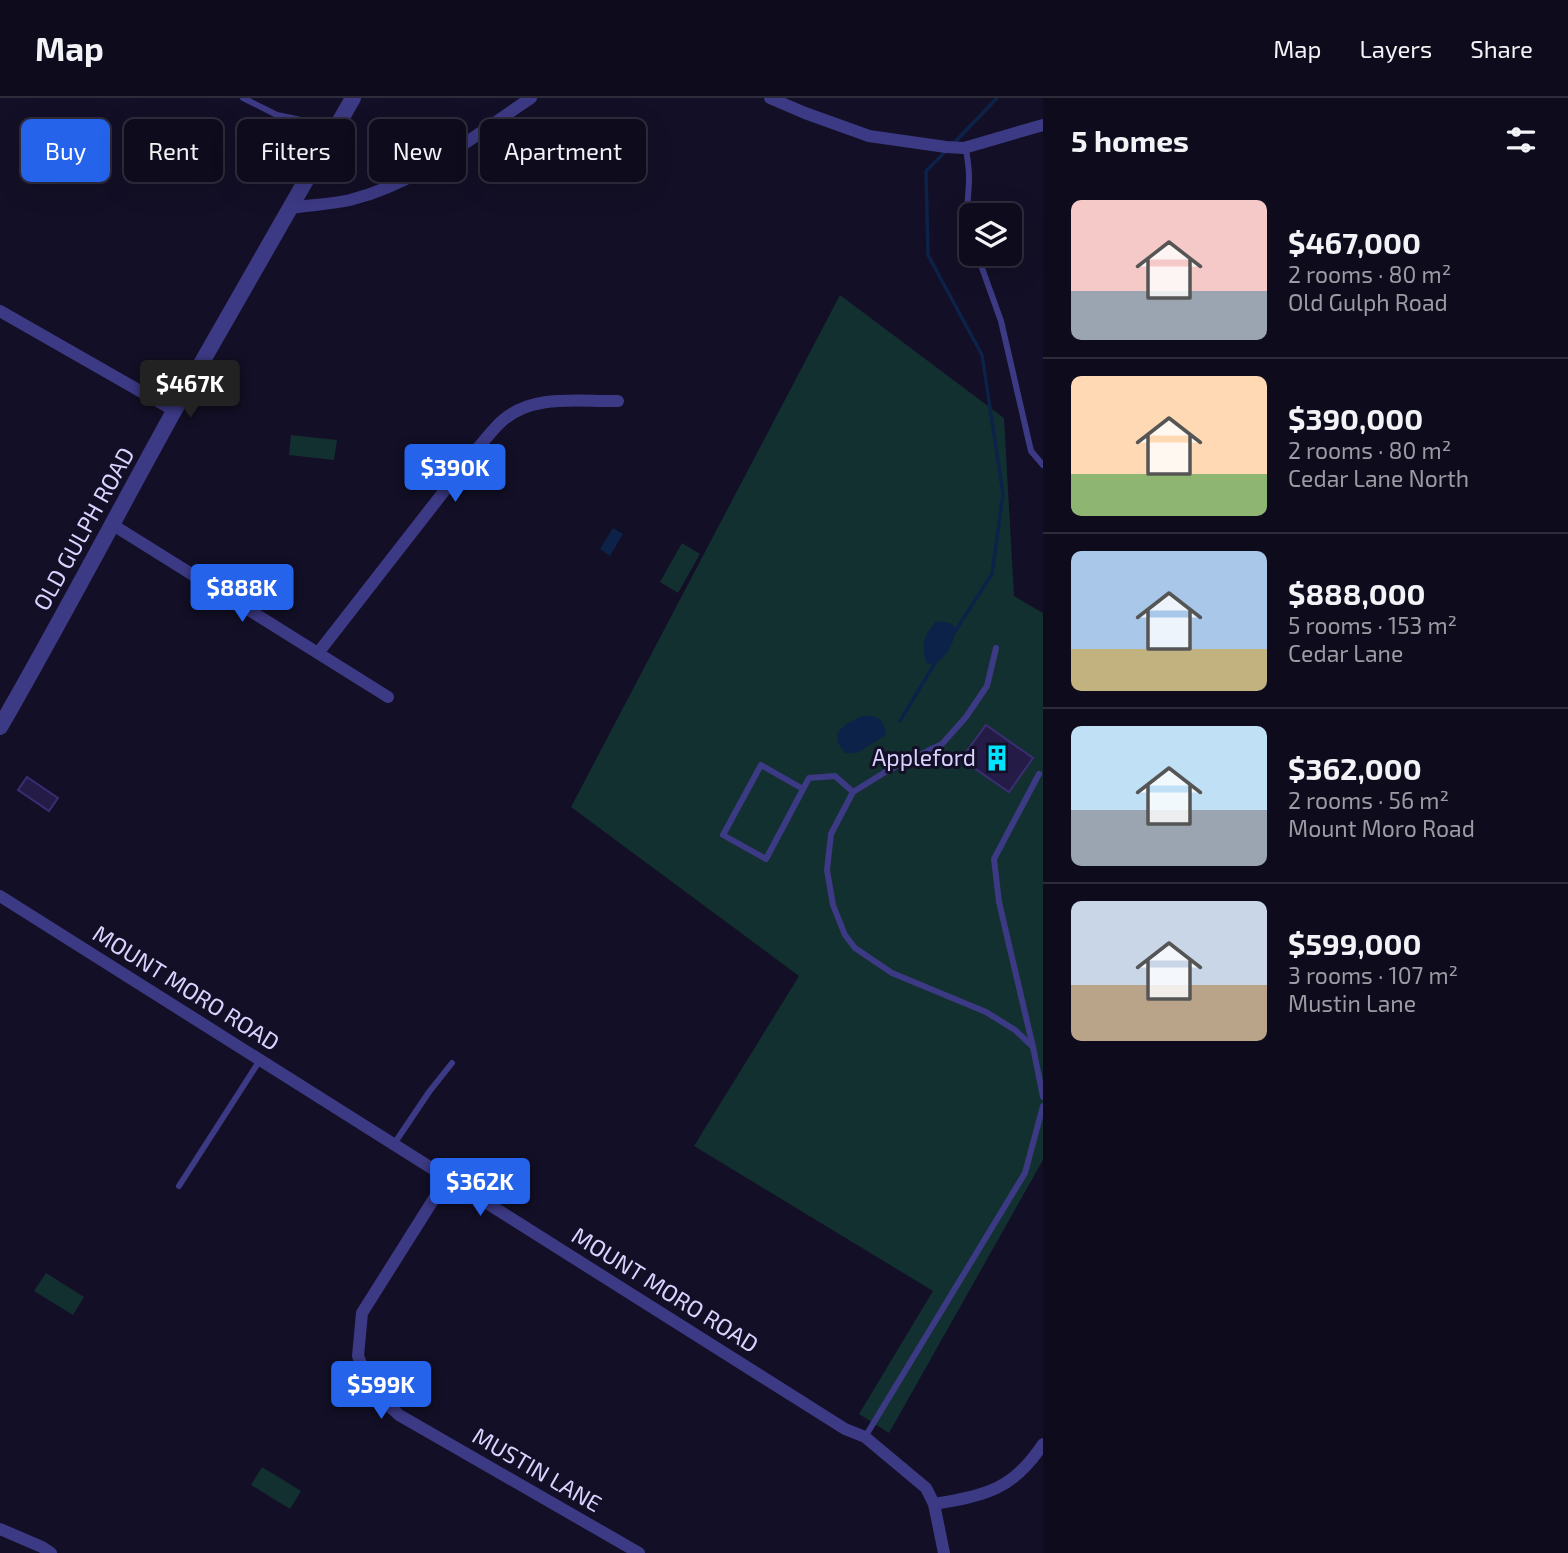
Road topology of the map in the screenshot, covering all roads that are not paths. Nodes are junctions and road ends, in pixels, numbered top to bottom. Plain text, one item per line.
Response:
1 (243, 98) edge
2 (353, 98) edge
3 (531, 98) edge
4 (770, 98) edge
5 (295, 119) edge
6 (341, 119) edge
7 (1043, 125) edge
8 (966, 148) junction
9 (306, 182) edge
10 (967, 203) edge
11 (292, 208) junction
12 (981, 266) edge
13 (0, 310) edge
14 (618, 401) dead end
15 (175, 411) junction
16 (1043, 465) edge
17 (113, 525) junction
18 (996, 648) dead end
19 (318, 653) junction
20 (388, 696) dead end
21 (5, 706) edge
22 (0, 727) edge
23 (1040, 774) dead end
24 (803, 789) junction
25 (853, 792) junction
26 (0, 896) edge
27 (1033, 1047) junction
28 (260, 1060) junction
29 (452, 1063) dead end
30 (1043, 1097) edge
31 (1043, 1106) edge
32 (394, 1145) junction
33 (447, 1178) junction
34 (179, 1186) dead end
35 (865, 1437) junction
36 (1043, 1444) edge
37 (934, 1504) junction
38 (0, 1529) edge
39 (51, 1553) edge
40 (639, 1553) edge
41 (944, 1553) edge

1 - 5 lane
2 - 6 street, OLD GULPH ROAD
3 - 11 street
4 - 8 street
7 - 8 street
8 - 10 lane
9 - 11 street, OLD GULPH ROAD
11 - 15 street, OLD GULPH ROAD
12 - 16 lane
13 - 15 street
14 - 19 street
15 - 17 street, OLD GULPH ROAD
17 - 19 street
17 - 21 street, OLD GULPH ROAD
18 - 25 lane
19 - 20 street
21 - 22 street, OLD GULPH ROAD
23 - 27 lane
24 - 24 lane
24 - 25 lane
25 - 27 lane
26 - 28 street, MOUNT MORO ROAD
27 - 30 lane
28 - 32 street, MOUNT MORO ROAD
28 - 34 lane
29 - 32 lane
31 - 35 lane
32 - 33 street, MOUNT MORO ROAD
33 - 35 street, MOUNT MORO ROAD
33 - 40 street, MUSTIN LANE
35 - 37 street, MOUNT MORO ROAD
36 - 37 street
37 - 41 street, MOUNT MORO ROAD
38 - 39 street

